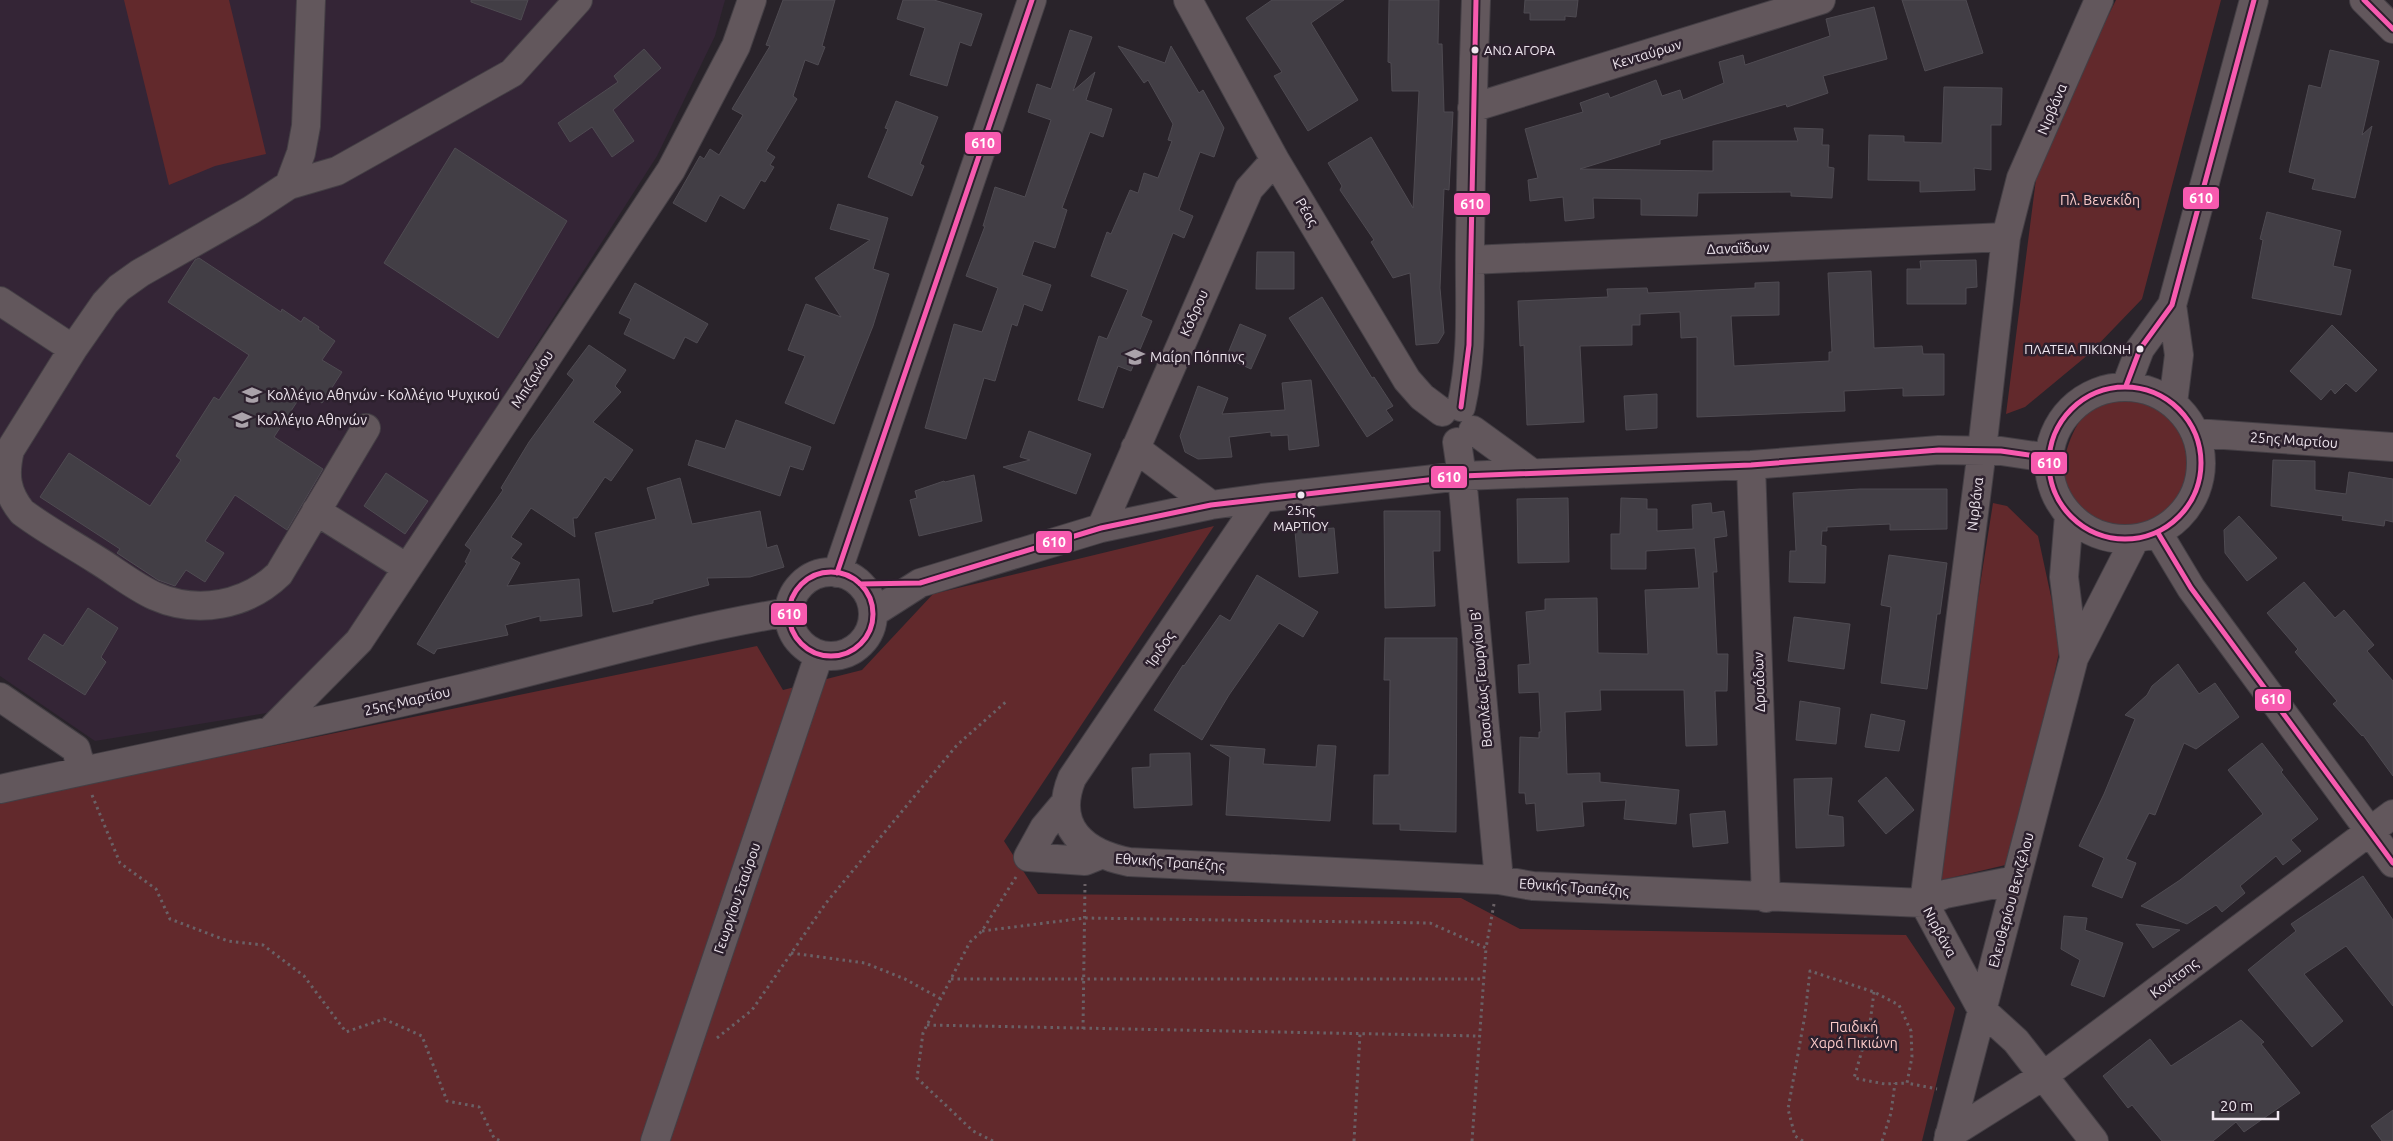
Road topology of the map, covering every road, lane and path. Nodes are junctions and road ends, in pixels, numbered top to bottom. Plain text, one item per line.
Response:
1 (311, 0) edge
2 (578, 0) edge
3 (752, 0) edge
4 (1032, 0) edge
5 (1188, 0) edge
6 (1476, 0) edge
7 (1821, 0) edge
8 (2099, 0) edge
9 (2254, 0) edge
10 (2364, 0) edge
11 (2393, 29) edge
12 (1472, 108) junction
13 (1275, 160) junction
14 (289, 185) junction
15 (2006, 237) junction
16 (1470, 260) junction
17 (0, 300) edge
18 (2172, 305) junction
19 (73, 349) junction
20 (2126, 386) junction
21 (2173, 403) junction
22 (1458, 423) junction
23 (366, 428) dead end
24 (2196, 433) junction
25 (2393, 447) edge
26 (1135, 448) junction
27 (1982, 450) junction
28 (2049, 458) junction
29 (1751, 465) junction
30 (1532, 473) junction
31 (1462, 476) junction
32 (1262, 498) junction
33 (1211, 506) junction
34 (316, 511) junction
35 (2069, 515) junction
36 (1101, 528) junction
37 (2147, 536) junction
38 (407, 568) junction
39 (848, 578) junction
40 (920, 583) junction
41 (873, 613) junction
42 (792, 624) junction
43 (819, 655) junction
44 (2074, 658) junction
45 (0, 697) edge
46 (1008, 700) dead end
47 (270, 730) junction
48 (82, 771) junction
49 (0, 789) edge
50 (1065, 803) junction
51 (2393, 814) edge
52 (2369, 832) junction
53 (1028, 857) junction
54 (1093, 858) junction
55 (2393, 863) edge
56 (1499, 880) junction
57 (2016, 880) junction
58 (1766, 898) junction
59 (1924, 903) junction
60 (1085, 918) junction
61 (982, 931) junction
62 (1486, 948) junction
63 (791, 953) junction
64 (951, 979) junction
65 (1084, 979) junction
66 (1484, 979) junction
67 (1874, 992) junction
68 (941, 999) junction
69 (1982, 1010) junction
70 (927, 1025) junction
71 (1083, 1029) junction
72 (1360, 1034) junction
73 (1479, 1036) junction
74 (716, 1039) dead end
75 (2043, 1076) junction
76 (1895, 1083) junction
77 (1907, 1083) junction
78 (1960, 1093) junction
79 (1948, 1138) edge
80 (501, 1141) edge
81 (655, 1141) edge
82 (993, 1141) edge
83 (1354, 1141) edge
84 (1472, 1141) edge
85 (1802, 1141) edge
86 (1882, 1141) edge
87 (2094, 1141) edge

1 - 14 street
2 - 14 street
3 - 38 street, Μπιζανίου
4 - 39 street
5 - 13 street, Ρέας
6 - 12 street
7 - 12 street, Κενταύρων
8 - 15 street, Νιρβάνα
9 - 18 street
10 - 11 street
12 - 16 street
13 - 22 street, Ρέας
13 - 26 street, Κόδρου
14 - 19 street
15 - 16 street, Δαναΐδων
15 - 27 street, Νιρβάνα
16 - 22 street
17 - 19 street
18 - 20 street
18 - 21 street
19 - 34 street
20 - 21 street
20 - 28 street
21 - 24 street
22 - 30 street, Ρέας
22 - 31 street, Βασιλέως Γεωργίου Β'
23 - 34 street
24 - 25 street, 25ης Μαρτίου
24 - 37 street
26 - 33 street
26 - 36 street, Κόδρου
27 - 28 street
27 - 29 street
27 - 59 street, Νιρβάνα
28 - 35 street
29 - 30 street
29 - 58 street, Δρυάδων
30 - 31 street
31 - 32 street
31 - 56 street, Βασιλέως Γεωργίου Β'
32 - 33 street
32 - 50 street, Ίριδος
33 - 36 street
34 - 38 street
35 - 37 street
35 - 44 street, Ελευθερίου Βενιζέλου
36 - 40 street
37 - 44 street, Ελευθερίου Βενιζέλου
37 - 52 street
38 - 47 street, Μπιζανίου
39 - 40 street
39 - 41 street
39 - 42 street
40 - 41 street
41 - 43 street
42 - 43 street
42 - 47 street, 25ης Μαρτίου
43 - 81 street, Γεωργίου Σταύρου
44 - 57 street, Ελευθερίου Βενιζέλου
45 - 48 street
46 - 63 path
47 - 48 street, 25ης Μαρτίου
48 - 49 street, 25ης Μαρτίου
48 - 80 path
50 - 53 street
50 - 54 street, Εθνικής Τραπέζης
51 - 52 street, Κονίτσης
52 - 55 street
52 - 75 street, Κονίτσης
53 - 54 street, Εθνικής Τραπέζης
53 - 61 path
54 - 56 street, Εθνικής Τραπέζης
54 - 60 path
56 - 58 street, Εθνικής Τραπέζης
56 - 62 path
57 - 59 street, Εθνικής Τραπέζης
57 - 69 street, Ελευθερίου Βενιζέλου
58 - 59 street, Εθνικής Τραπέζης
59 - 69 street, Νιρβάνα
60 - 61 path
60 - 62 path
60 - 65 path
61 - 64 path
62 - 66 path
63 - 68 path
63 - 74 path
64 - 65 path
64 - 68 path
65 - 66 path
65 - 71 path
66 - 73 path
67 - 76 path
67 - 77 path
67 - 85 path
68 - 70 path
69 - 75 street, Νιρβάνα
69 - 78 street, Ελευθερίου Βενιζέλου
70 - 71 path
70 - 82 path
71 - 72 path
72 - 73 path
72 - 83 path
73 - 84 path
75 - 79 street, Κονίτσης
75 - 87 street, Νιρβάνα
76 - 77 path
76 - 86 path
77 - 78 path
78 - 79 street, Ελευθερίου Βενιζέλου

